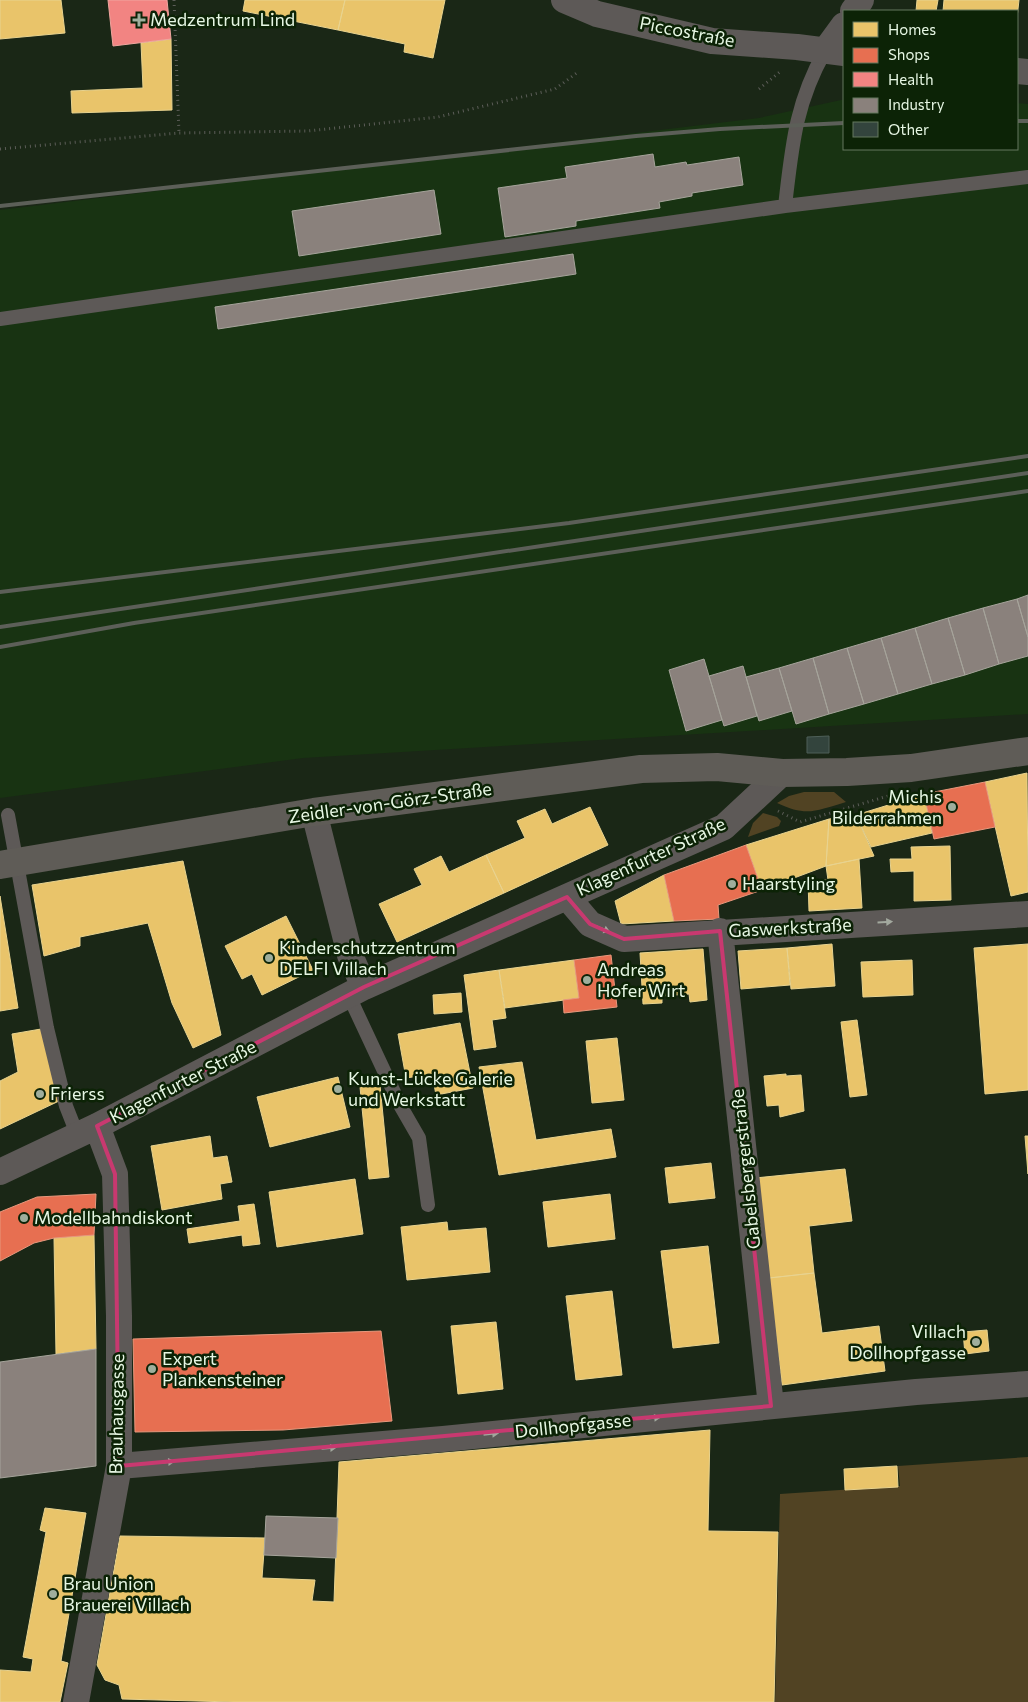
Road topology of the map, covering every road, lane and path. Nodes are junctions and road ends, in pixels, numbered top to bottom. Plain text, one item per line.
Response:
1 (174, 0) edge
2 (564, 0) edge
3 (843, 28) edge
4 (835, 52) edge
5 (785, 67) dead end
6 (578, 72) dead end
7 (759, 89) dead end
8 (180, 134) junction
9 (0, 149) edge
10 (1028, 177) edge
11 (786, 206) junction
12 (0, 319) edge
13 (1028, 751) edge
14 (782, 773) junction
15 (314, 812) junction
16 (8, 815) dead end
17 (8, 863) edge
18 (567, 897) junction
19 (1028, 914) edge
20 (720, 932) junction
21 (356, 992) junction
22 (87, 1130) junction
23 (0, 1172) edge
24 (428, 1205) dead end
25 (1028, 1384) edge
26 (771, 1406) junction
27 (119, 1466) junction
28 (76, 1702) edge

1 - 8 path
2 - 4 street, Piccostraße
3 - 4 street
4 - 11 lane
5 - 7 path
6 - 8 path
8 - 9 path
10 - 11 lane
11 - 12 lane
13 - 14 street
14 - 15 street, Zeidler-von-Görz-Straße
14 - 18 street, Klagenfurter Straße
15 - 17 street, Zeidler-von-Görz-Straße
15 - 21 street
16 - 17 lane
17 - 22 lane
18 -> 20 street, Gaswerkstraße
18 - 21 street, Klagenfurter Straße
20 -> 19 street, Gaswerkstraße
20 - 26 street, Gabelsbergerstraße
21 - 22 street, Klagenfurter Straße
21 - 24 lane
22 - 23 street, Klagenfurter Straße
22 - 27 street, Brauhausgasse
25 - 26 street, Dollhopfgasse
27 -> 26 street, Dollhopfgasse
27 - 28 street, Brauhausgasse

